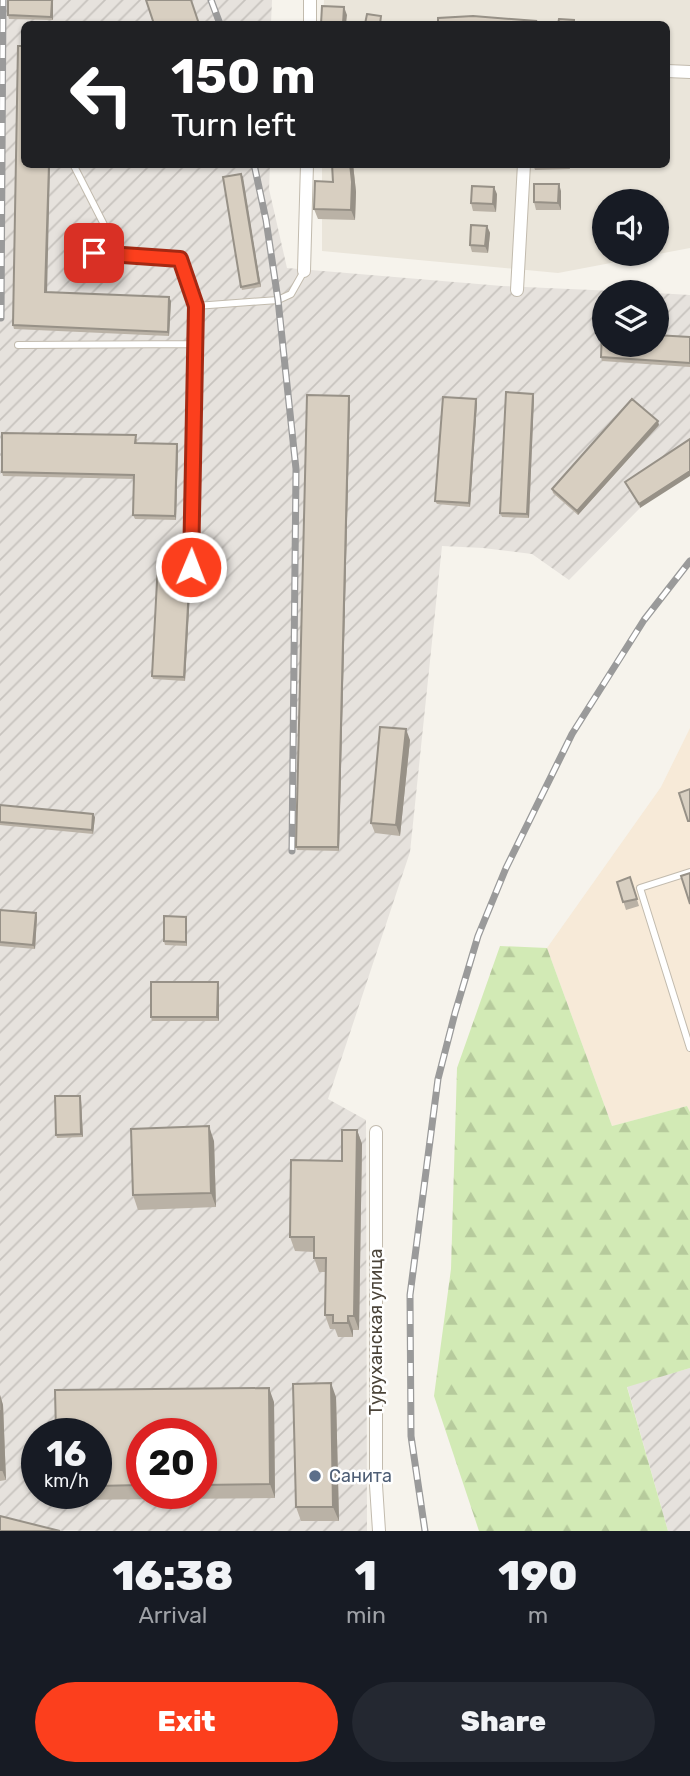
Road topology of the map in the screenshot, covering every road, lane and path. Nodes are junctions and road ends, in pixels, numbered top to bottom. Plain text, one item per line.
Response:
1 (310, 0) edge
2 (310, 21) edge
3 (670, 71) edge
4 (690, 72) edge
5 (75, 168) edge
6 (307, 168) edge
7 (524, 168) edge
8 (69, 253) dead end
9 (119, 254) junction
10 (304, 271) joint
11 (517, 290) dead end
12 (196, 306) junction
13 (197, 344) junction
14 (18, 345) dead end
15 (191, 567) edge
16 (690, 872) edge
17 (690, 1048) edge
18 (376, 1132) dead end
19 (379, 1531) edge

1 - 2 street
3 - 4 street
5 - 9 lane
6 - 10 street
7 - 11 street
8 - 9 lane
9 - 12 lane
10 - 12 lane
12 - 13 lane
13 - 14 lane
13 - 15 lane
16 - 17 lane
18 - 19 street, Туруханская улица

